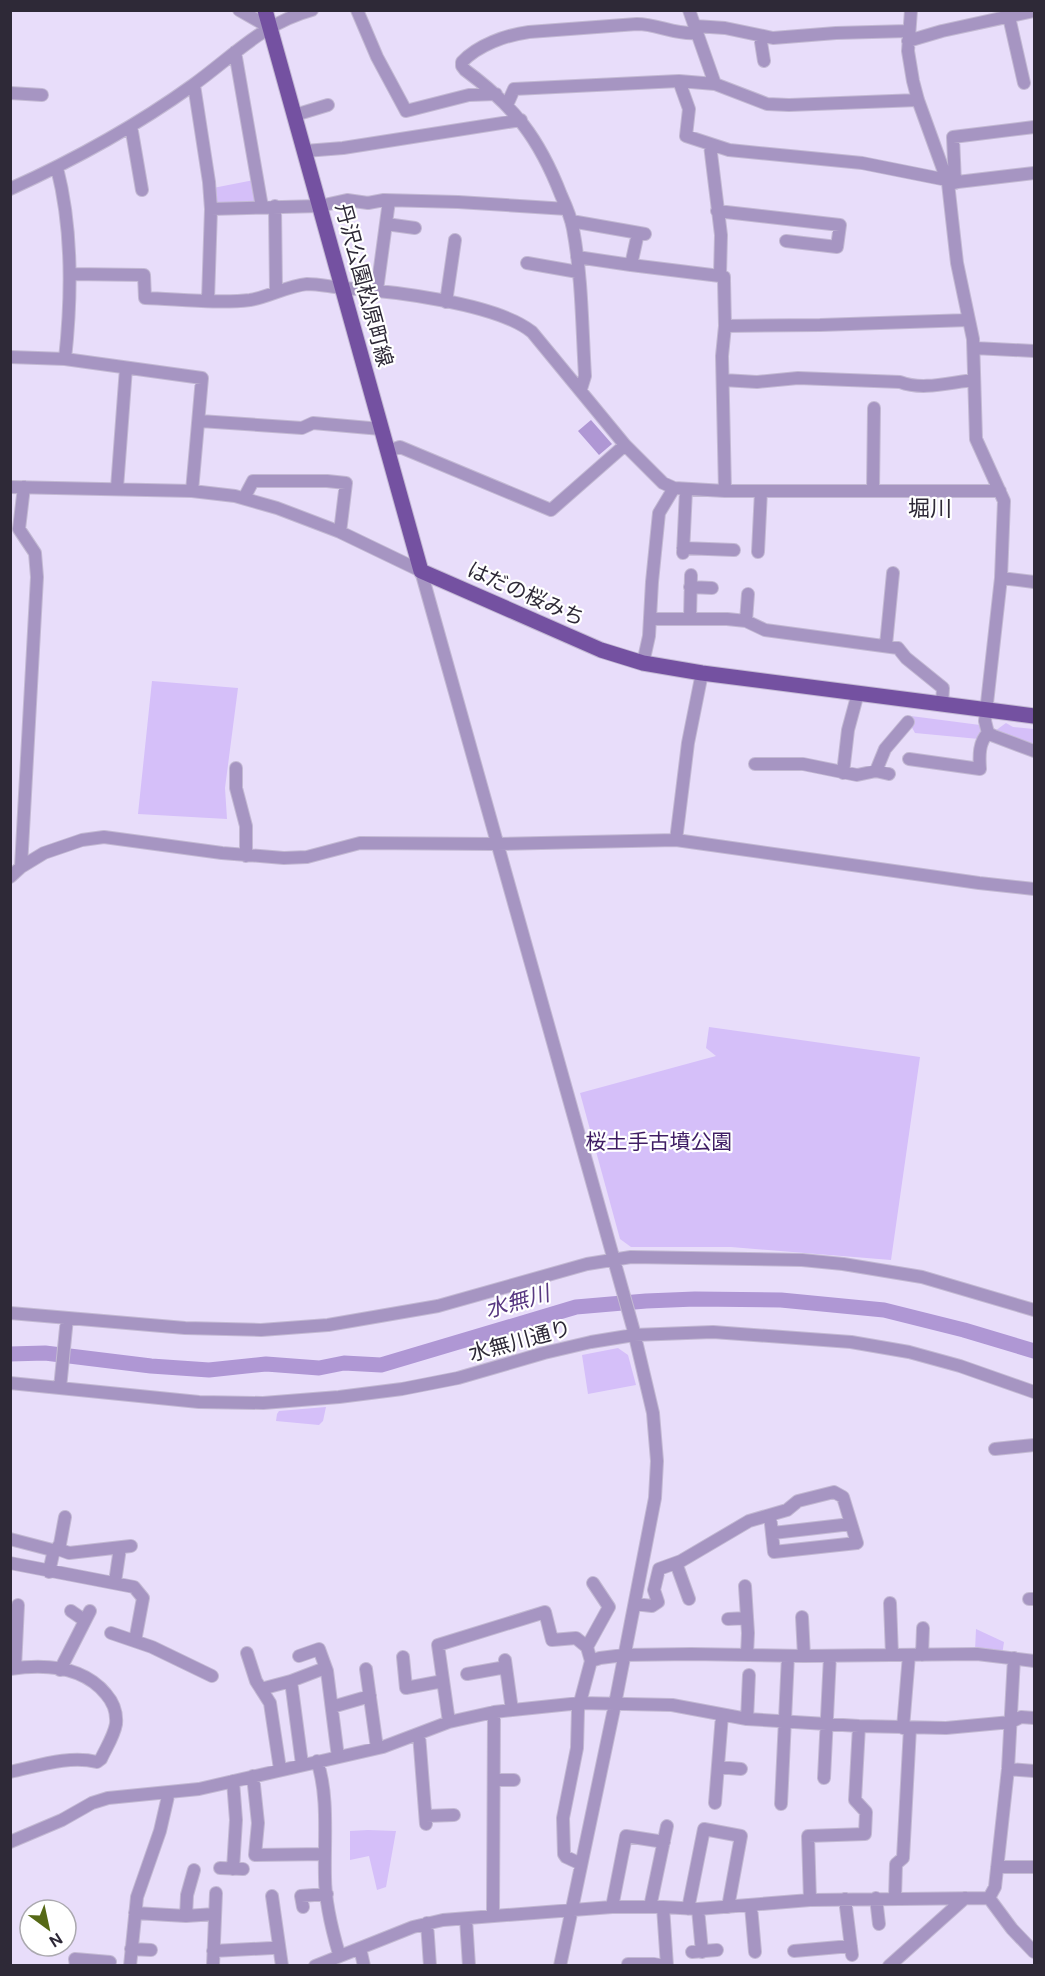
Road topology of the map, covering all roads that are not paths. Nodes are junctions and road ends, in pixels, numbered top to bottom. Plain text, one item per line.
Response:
1 (239, 10) edge
2 (265, 10) edge
3 (312, 10) edge
4 (357, 10) edge
5 (689, 10) edge
6 (911, 10) edge
7 (1035, 11) edge
8 (1009, 17) junction
9 (269, 27) junction
10 (696, 29) junction
11 (760, 36) junction
12 (908, 36) junction
13 (235, 52) junction
14 (764, 62) dead end
15 (679, 81) junction
16 (194, 84) junction
17 (715, 84) junction
18 (1024, 84) dead end
19 (10, 93) edge
20 (496, 94) junction
21 (42, 95) dead end
22 (918, 100) junction
23 (328, 105) dead end
24 (507, 105) junction
25 (295, 115) junction
26 (521, 120) junction
27 (131, 126) junction
28 (1034, 127) edge
29 (710, 145) junction
30 (305, 151) junction
31 (57, 168) junction
32 (1035, 173) edge
33 (950, 181) junction
34 (10, 189) edge
35 (142, 190) dead end
36 (389, 201) junction
37 (268, 206) junction
38 (320, 206) junction
39 (211, 209) junction
40 (717, 211) junction
41 (569, 215) junction
42 (386, 224) junction
43 (415, 228) dead end
44 (455, 240) dead end
45 (786, 241) dead end
46 (577, 257) junction
47 (527, 263) dead end
48 (631, 266) junction
49 (578, 272) junction
50 (70, 274) junction
51 (720, 276) junction
52 (344, 288) junction
53 (378, 290) junction
54 (276, 291) junction
55 (208, 300) junction
56 (446, 302) junction
57 (969, 320) junction
58 (724, 326) junction
59 (974, 348) junction
60 (1035, 351) edge
61 (10, 357) edge
62 (65, 359) junction
63 (126, 368) junction
64 (723, 380) junction
65 (974, 380) junction
66 (581, 389) junction
67 (874, 408) dead end
68 (200, 421) junction
69 (381, 429) junction
70 (626, 445) junction
71 (388, 451) junction
72 (10, 487) edge
73 (24, 487) junction
74 (117, 488) junction
75 (680, 489) junction
76 (1000, 490) junction
77 (192, 491) junction
78 (725, 491) junction
79 (761, 491) junction
80 (873, 491) junction
81 (244, 498) junction
82 (340, 532) junction
83 (726, 548) dead end
84 (758, 552) dead end
85 (421, 571) junction
86 (893, 573) dead end
87 (1001, 578) junction
88 (1035, 582) edge
89 (712, 588) dead end
90 (748, 594) dead end
91 (650, 619) junction
92 (690, 619) junction
93 (746, 621) junction
94 (886, 645) junction
95 (643, 663) junction
96 (702, 673) junction
97 (858, 693) junction
98 (942, 704) junction
99 (987, 710) junction
100 (1035, 716) edge
101 (908, 722) dead end
102 (988, 733) junction
103 (1035, 751) edge
104 (909, 759) dead end
105 (755, 764) dead end
106 (236, 768) dead end
107 (843, 773) junction
108 (676, 840) junction
109 (497, 844) junction
110 (246, 856) junction
111 (21, 867) junction
112 (10, 877) edge
113 (1035, 889) edge
114 (613, 1259) junction
115 (1035, 1310) edge
116 (10, 1313) edge
117 (67, 1323) junction
118 (634, 1332) junction
119 (10, 1383) edge
120 (61, 1383) junction
121 (1035, 1392) edge
122 (1035, 1445) edge
123 (995, 1449) dead end
124 (770, 1515) junction
125 (65, 1517) dead end
126 (852, 1524) junction
127 (773, 1533) junction
128 (10, 1539) edge
129 (57, 1550) junction
130 (10, 1563) edge
131 (676, 1563) junction
132 (49, 1572) junction
133 (115, 1582) junction
134 (593, 1582) dead end
135 (745, 1586) dead end
136 (689, 1599) dead end
137 (890, 1603) dead end
138 (635, 1604) junction
139 (18, 1605) dead end
140 (71, 1611) dead end
141 (802, 1617) dead end
142 (747, 1618) junction
143 (728, 1619) dead end
144 (923, 1628) dead end
145 (111, 1633) dead end
146 (135, 1641) junction
147 (587, 1647) junction
148 (247, 1653) dead end
149 (624, 1655) junction
150 (747, 1655) junction
151 (892, 1655) junction
152 (909, 1655) junction
153 (922, 1655) junction
154 (299, 1656) dead end
155 (788, 1656) junction
156 (804, 1656) junction
157 (830, 1656) junction
158 (403, 1657) dead end
159 (1014, 1658) junction
160 (591, 1661) junction
161 (1035, 1661) edge
162 (13, 1668) edge
163 (325, 1668) junction
164 (60, 1670) junction
165 (366, 1670) dead end
166 (473, 1670) dead end
167 (212, 1676) dead end
168 (749, 1676) dead end
169 (291, 1681) junction
170 (443, 1681) junction
171 (261, 1689) junction
172 (370, 1696) junction
173 (580, 1703) junction
174 (615, 1704) junction
175 (332, 1707) junction
176 (512, 1710) junction
177 (494, 1712) junction
178 (722, 1715) junction
179 (1035, 1718) edge
180 (747, 1719) junction
181 (449, 1722) junction
182 (786, 1722) junction
183 (1011, 1722) junction
184 (827, 1724) junction
185 (859, 1726) junction
186 (906, 1728) junction
187 (419, 1734) junction
188 (377, 1749) junction
189 (338, 1757) junction
190 (317, 1761) junction
191 (302, 1764) junction
192 (718, 1767) junction
193 (279, 1769) junction
194 (741, 1769) dead end
195 (1008, 1769) junction
196 (1035, 1770) edge
197 (10, 1772) edge
198 (253, 1776) junction
199 (824, 1778) dead end
200 (494, 1779) junction
201 (514, 1780) dead end
202 (233, 1781) junction
203 (170, 1792) junction
204 (716, 1803) dead end
205 (781, 1804) dead end
206 (454, 1815) dead end
207 (667, 1826) dead end
208 (10, 1842) edge
209 (664, 1842) junction
210 (324, 1854) junction
211 (581, 1864) junction
212 (997, 1867) junction
213 (1035, 1867) edge
214 (232, 1869) dead end
215 (194, 1870) dead end
216 (216, 1893) dead end
217 (327, 1894) junction
218 (272, 1896) dead end
219 (876, 1898) junction
220 (895, 1898) junction
221 (965, 1898) junction
222 (989, 1898) junction
223 (845, 1899) junction
224 (810, 1900) junction
225 (303, 1906) dead end
226 (751, 1906) junction
227 (612, 1907) junction
228 (657, 1907) junction
229 (728, 1907) junction
230 (694, 1909) junction
231 (572, 1910) junction
232 (135, 1913) junction
233 (215, 1914) junction
234 (186, 1916) junction
235 (492, 1916) junction
236 (466, 1919) junction
237 (427, 1923) junction
238 (879, 1924) dead end
239 (131, 1948) junction
240 (272, 1948) dead end
241 (360, 1948) junction
242 (152, 1950) dead end
243 (717, 1950) dead end
244 (213, 1951) junction
245 (794, 1951) dead end
246 (755, 1952) dead end
247 (1035, 1952) edge
248 (339, 1954) junction
249 (110, 1962) dead end
250 (76, 1965) edge
251 (130, 1965) edge
252 (213, 1965) edge
253 (282, 1965) edge
254 (316, 1965) edge
255 (364, 1965) edge
256 (430, 1965) edge
257 (469, 1965) edge
258 (560, 1965) edge
259 (632, 1965) edge
260 (665, 1965) edge
261 (891, 1965) edge

1 - 9 street
2 - 9 main road, 丹沢公園松原町線
3 - 9 street
4 - 20 street
5 - 10 street
6 - 12 street
7 - 8 street
8 - 12 street
8 - 18 street
9 - 13 street
9 - 25 main road, 丹沢公園松原町線
10 - 11 street
10 - 17 street
10 - 20 street
11 - 12 street
11 - 14 street
12 - 22 street
13 - 16 street
13 - 37 street
15 - 17 street
15 - 24 street
15 - 29 street
16 - 27 street
16 - 39 street
17 - 22 street
19 - 21 street
20 - 24 street
22 - 33 street
23 - 25 street
24 - 26 street
25 - 30 main road, 丹沢公園松原町線
26 - 30 street
26 - 41 street
27 - 31 street
27 - 35 street
28 - 33 street
29 - 33 street
29 - 40 street
30 - 38 main road, 丹沢公園松原町線
31 - 34 street
31 - 50 street
32 - 33 street
33 - 57 street
36 - 38 street
36 - 41 street
36 - 42 street
37 - 38 street
37 - 39 street
37 - 54 street
38 - 52 main road, 丹沢公園松原町線
39 - 55 street
40 - 45 street
40 - 51 street
41 - 46 street
41 - 48 street
42 - 43 street
42 - 53 street
44 - 56 street
46 - 48 street
46 - 49 street
47 - 49 street
48 - 51 street
49 - 66 street
50 - 55 street
50 - 62 street
51 - 58 street
52 - 53 street
52 - 54 street
52 - 69 main road, 丹沢公園松原町線
53 - 56 street
54 - 55 street
56 - 66 street
57 - 58 street
57 - 59 street
58 - 64 street
59 - 60 street
59 - 65 street
61 - 62 street
62 - 63 street
63 - 68 street
63 - 74 street
64 - 65 street
64 - 78 street
65 - 76 street
66 - 70 street
67 - 80 street
68 - 69 street
68 - 77 street
69 - 71 main road, 丹沢公園松原町線
70 - 71 street
70 - 75 street
71 - 85 main road, 丹沢公園松原町線
72 - 73 street, はだの桜みち
73 - 74 street, はだの桜みち
73 - 111 street
74 - 77 street, はだの桜みち
75 - 78 street
75 - 83 street
75 - 91 street
76 - 80 street
76 - 87 street
77 - 81 street, はだの桜みち
78 - 79 street
79 - 80 street
79 - 84 street
81 - 82 street, はだの桜みち
81 - 82 street
82 - 85 street, はだの桜みち
85 - 95 main road, はだの桜みち
85 - 109 street
86 - 94 street
87 - 88 street
87 - 99 street
89 - 92 street
90 - 93 street
91 - 92 street
91 - 95 street
92 - 93 street
93 - 94 street
94 - 98 street
95 - 96 main road, はだの桜みち
96 - 97 main road, はだの桜みち
96 - 108 street
97 - 98 main road, はだの桜みち
97 - 107 street
98 - 99 main road, はだの桜みち
99 - 100 main road, はだの桜みち
99 - 102 street
101 - 107 street
102 - 103 street
102 - 104 street
105 - 107 street
106 - 110 street
108 - 109 street
108 - 113 street
109 - 110 street
109 - 114 street
110 - 111 street
111 - 112 street
114 - 115 street
114 - 117 street
114 - 118 street
116 - 117 street
117 - 120 street
118 - 120 street, 水無川通り
118 - 121 street, 水無川通り
118 - 138 street
119 - 120 street, 水無川通り
122 - 123 street
124 - 126 street
124 - 127 street
124 - 131 street
125 - 129 street
126 - 127 street
126 - 127 street
128 - 129 street
129 - 132 street
129 - 133 street
130 - 132 street
131 - 136 street
131 - 138 street
132 - 133 street
133 - 146 street
134 - 147 street
135 - 142 street
137 - 151 street
138 - 149 street
139 - 162 street
140 - 164 street
141 - 156 street
142 - 143 street
142 - 150 street
144 - 153 street
145 - 146 street
146 - 167 street
147 - 160 street
147 - 170 street
148 - 171 street
149 - 150 street
149 - 160 street
149 - 174 street
150 - 155 street
151 - 152 street
151 - 157 street
152 - 153 street
152 - 186 street
153 - 159 street
154 - 163 street
155 - 156 street
155 - 182 street
156 - 157 street
157 - 184 street
158 - 170 street
159 - 161 street
159 - 183 street
160 - 173 street
162 - 164 street
163 - 169 street
163 - 175 street
164 - 197 street
165 - 172 street
166 - 176 street
168 - 180 street
169 - 171 street
169 - 191 street
170 - 181 street
171 - 193 street
172 - 175 street
172 - 188 street
173 - 174 street
173 - 176 street
173 - 211 street
174 - 178 street
174 - 211 street
175 - 189 street
176 - 177 street
177 - 181 street
177 - 200 street
178 - 180 street
178 - 192 street
179 - 183 street
180 - 182 street
181 - 187 street
182 - 184 street
182 - 205 street
183 - 186 street
183 - 195 street
184 - 185 street
184 - 199 street
185 - 186 street
185 - 224 street
186 - 220 street
187 - 188 street
187 - 206 street
188 - 189 street
189 - 190 street
190 - 191 street
190 - 210 street
191 - 193 street
192 - 194 street
192 - 204 street
193 - 198 street
195 - 196 street
195 - 212 street
198 - 202 street
198 - 210 street
200 - 201 street
200 - 235 street
202 - 203 street
202 - 214 street
203 - 208 street
203 - 232 street
207 - 209 street
209 - 227 street
209 - 228 street
210 - 217 street
211 - 231 street
212 - 213 street
212 - 222 street
215 - 234 street
216 - 233 street
217 - 225 street
217 - 248 street
218 - 253 street
219 - 220 street
219 - 223 street
219 - 238 street
220 - 221 street
221 - 222 street
221 - 261 street
222 - 247 street
223 - 224 street
223 - 245 street
224 - 226 street
226 - 229 street
226 - 246 street
227 - 228 street
227 - 231 street
228 - 230 street
228 - 260 street
229 - 230 street
229 - 230 street
230 - 243 street
231 - 235 street
231 - 258 street
232 - 234 street
232 - 239 street
233 - 234 street
233 - 244 street
235 - 236 street
236 - 237 street
236 - 257 street
237 - 241 street
237 - 256 street
239 - 242 street
239 - 251 street
240 - 244 street
241 - 248 street
241 - 255 street
244 - 252 street
248 - 254 street
249 - 250 street
259 - 260 street

